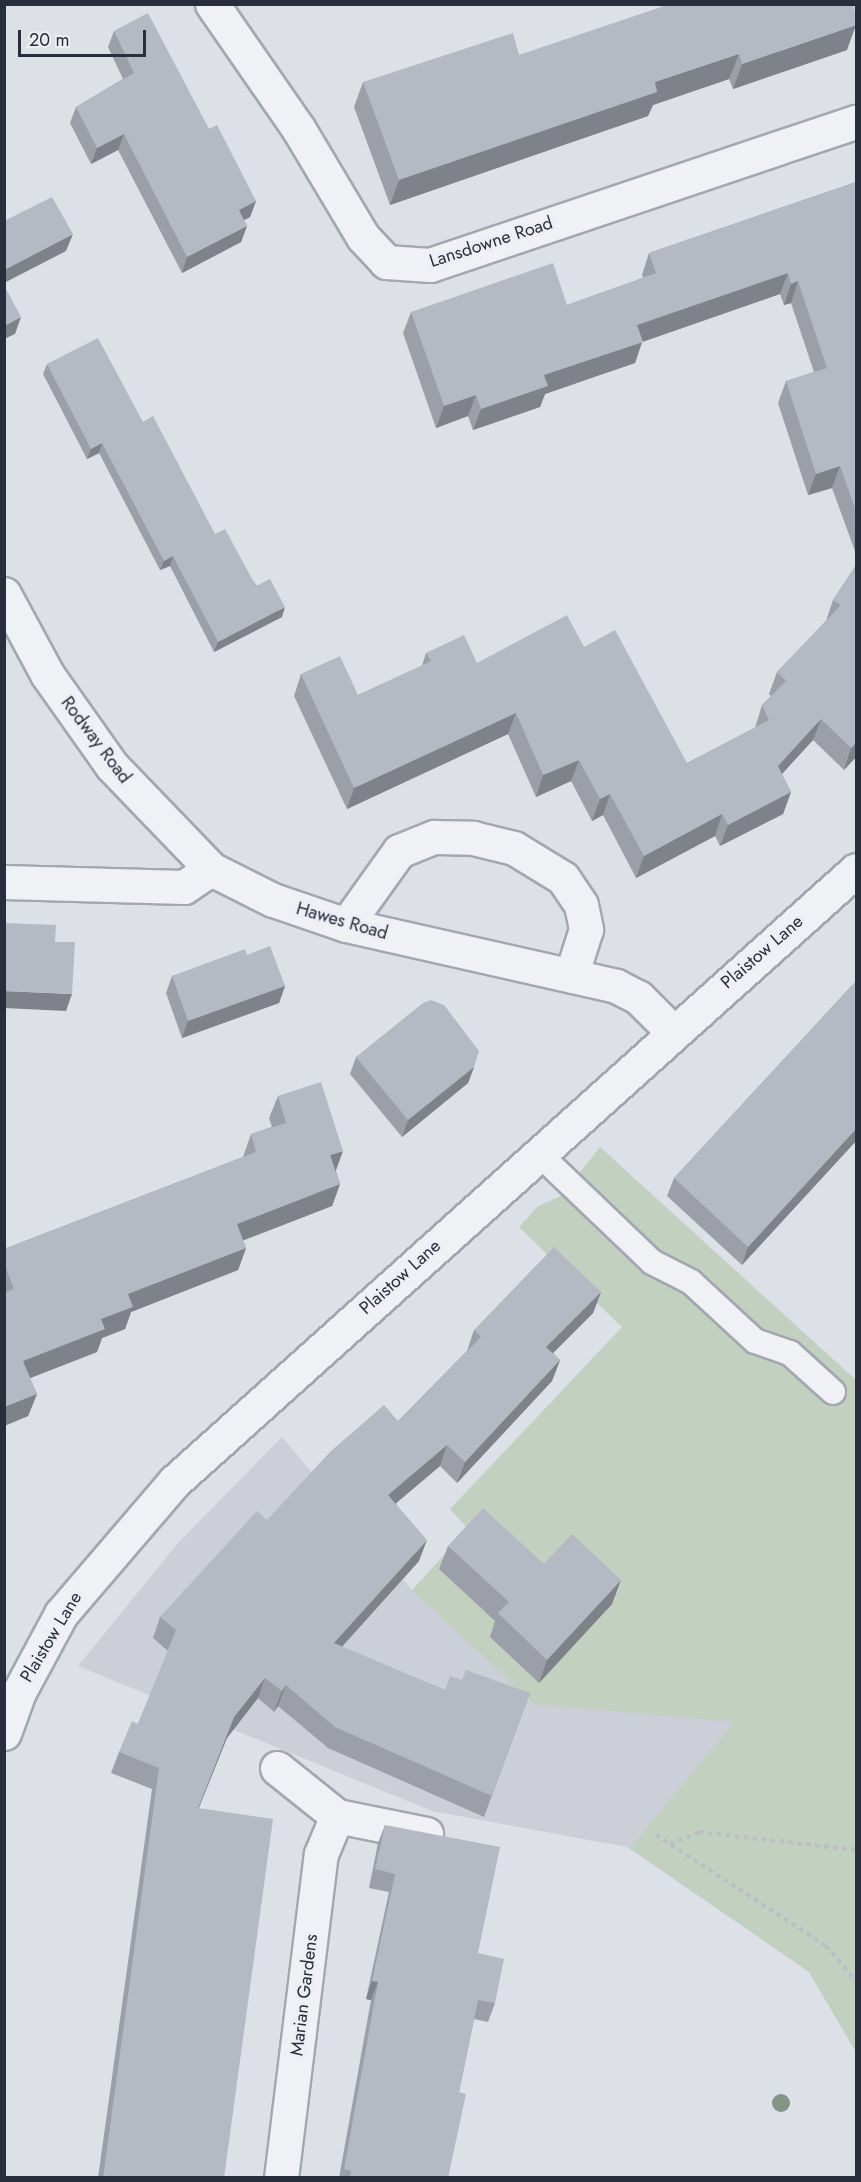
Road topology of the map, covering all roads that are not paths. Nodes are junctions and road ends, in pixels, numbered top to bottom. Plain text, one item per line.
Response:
1 (212, 4) edge
2 (856, 122) edge
3 (4, 594) edge
4 (211, 869) junction
5 (856, 870) edge
6 (4, 882) edge
7 (346, 925) junction
8 (572, 976) junction
9 (672, 1031) junction
10 (538, 1153) junction
11 (832, 1392) dead end
12 (12, 1689) edge
13 (4, 1733) edge
14 (277, 1768) dead end
15 (337, 1816) junction
16 (426, 1834) edge
17 (281, 2178) edge

1 - 2 street, Lansdowne Road
3 - 4 street, Rodway Road
4 - 6 street
4 - 7 street, Hawes Road
5 - 9 street, Plaistow Lane
7 - 8 street, Hawes Road
7 - 8 street
8 - 9 street, Hawes Road
9 - 10 street, Plaistow Lane
10 - 11 lane
10 - 12 street, Plaistow Lane
12 - 13 street, Plaistow Lane
14 - 15 street
15 - 16 street
15 - 17 street, Marian Gardens

